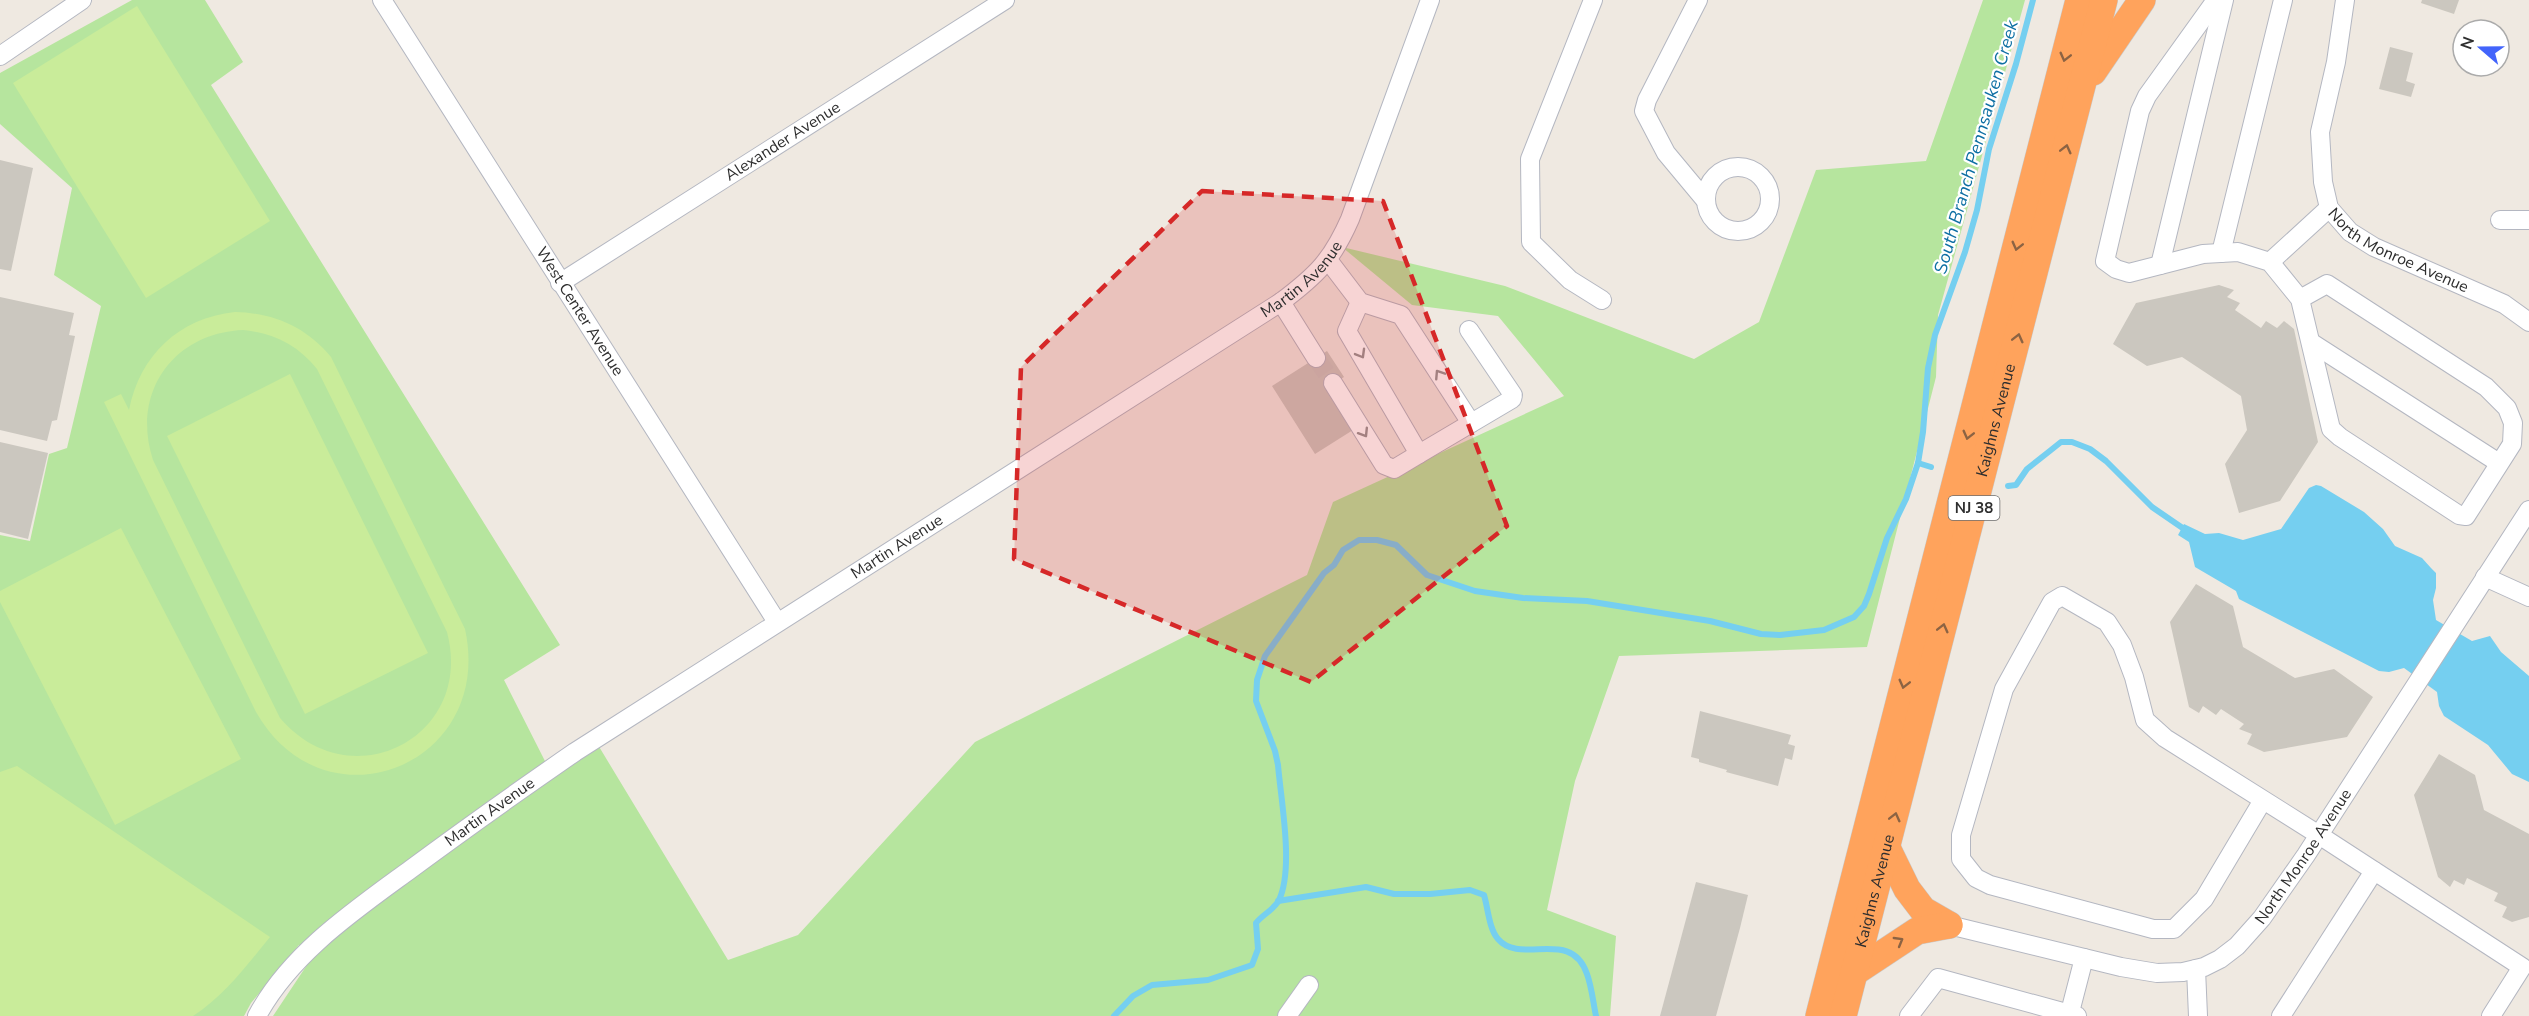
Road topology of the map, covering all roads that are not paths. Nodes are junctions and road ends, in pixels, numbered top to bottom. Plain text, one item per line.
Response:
1 (82, 0) edge
2 (382, 0) edge
3 (1005, 0) edge
4 (1430, 0) edge
5 (1593, 0) edge
6 (1698, 0) edge
7 (2079, 0) edge
8 (2104, 0) edge
9 (2142, 0) edge
10 (2216, 0) edge
11 (2224, 0) edge
12 (2283, 0) edge
13 (2346, 0) edge
14 (0, 56) edge
15 (2082, 88) junction
16 (1706, 201) dead end
17 (2329, 208) junction
18 (2500, 220) dead end
19 (2529, 220) edge
20 (2221, 254) junction
21 (1328, 260) junction
22 (2270, 262) junction
23 (2160, 265) junction
24 (560, 283) junction
25 (2300, 299) junction
26 (1602, 300) dead end
27 (1281, 302) junction
28 (1360, 302) junction
29 (2529, 322) edge
30 (1469, 330) dead end
31 (2312, 343) junction
32 (1316, 358) tunnel mouth
33 (1333, 383) tunnel mouth
34 (1471, 423) junction
35 (1419, 454) junction
36 (2499, 463) junction
37 (2529, 510) edge
38 (2486, 577) junction
39 (2529, 597) edge
40 (777, 622) junction
41 (2263, 800) junction
42 (2319, 835) junction
43 (1887, 848) junction
44 (2374, 871) junction
45 (1949, 925) junction
46 (2084, 958) junction
47 (2196, 969) junction
48 (1855, 972) junction
49 (1309, 985) dead end
50 (2072, 1015) edge
51 (258, 1016) edge
52 (1287, 1016) edge
53 (1819, 1016) edge
54 (1844, 1016) edge
55 (1909, 1016) edge
56 (2198, 1016) edge
57 (2281, 1016) edge
58 (2491, 1016) edge

1 - 14 street
2 - 24 street, West Center Avenue
3 - 24 street, Alexander Avenue
4 - 21 street, Martin Avenue
5 - 26 street
6 - 16 street
7 -> 53 highway, Kaighns Avenue / NJ 38
8 - 15 highway, Kaighns Avenue / NJ 38
9 - 15 highway
10 - 23 street
11 - 23 street
12 - 20 street
13 - 17 street, North Monroe Avenue
43 -> 15 highway, Kaighns Avenue / NJ 38
17 - 22 street
17 - 29 street, North Monroe Avenue
18 - 19 street
20 - 22 street
20 - 23 street
21 - 27 street, Martin Avenue
21 - 28 street
22 - 25 street
24 - 40 street, West Center Avenue
25 - 31 street
25 - 36 street
27 - 32 street
27 - 40 street, Martin Avenue
34 -> 28 street
28 -> 35 street
30 - 34 street
31 - 36 street
31 - 36 street
33 -> 35 street
34 - 35 street
37 - 38 street, North Monroe Avenue
38 - 39 street
38 - 42 street, North Monroe Avenue
40 - 51 street, Martin Avenue
41 - 41 street
41 - 42 street
42 - 44 street
42 - 47 street, North Monroe Avenue
43 - 45 highway
43 - 48 highway, Kaighns Avenue / NJ 38
44 - 57 street
44 - 58 street
45 - 46 street, North Monroe Avenue
48 -> 45 highway
46 - 47 street, North Monroe Avenue
46 - 50 street
47 - 56 street
48 - 54 highway, Kaighns Avenue / NJ 38
49 - 52 street
50 - 55 street

